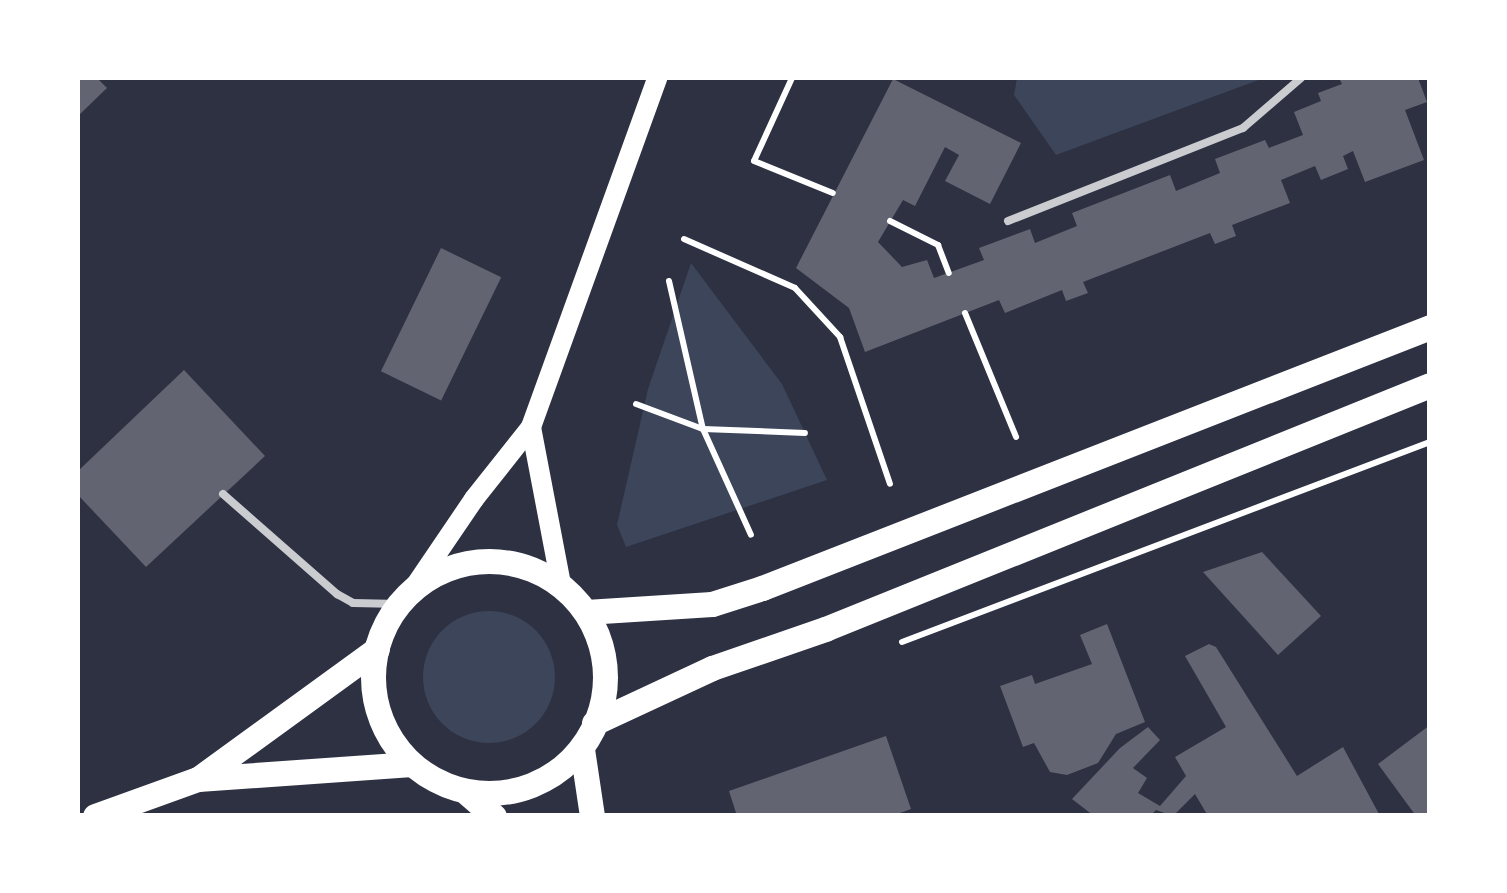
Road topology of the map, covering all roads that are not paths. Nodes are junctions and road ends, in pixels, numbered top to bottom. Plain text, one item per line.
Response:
1 (657, 78) edge
2 (1301, 78) edge
3 (1008, 221) dead end
4 (1430, 327) edge
5 (1430, 385) edge
6 (531, 427) junction
7 (224, 494) dead end
8 (417, 583) junction
9 (561, 585) junction
10 (399, 604) junction
11 (586, 612) junction
12 (377, 648) junction
13 (594, 724) junction
14 (582, 749) junction
15 (411, 764) junction
16 (198, 780) junction
17 (466, 792) junction
18 (95, 816) edge
19 (494, 816) edge
20 (592, 816) edge

1 - 6 main road
2 - 3 lane
4 - 11 main road
5 - 13 main road
6 - 8 main road
6 - 9 main road
7 - 10 lane
8 - 9 main road
8 - 10 main road
9 - 11 main road
10 - 12 main road
11 - 13 main road
12 - 15 main road
12 - 16 main road
13 - 14 main road
14 - 17 main road
14 - 20 main road
15 - 16 main road
15 - 17 main road
16 - 18 main road
17 - 19 main road

